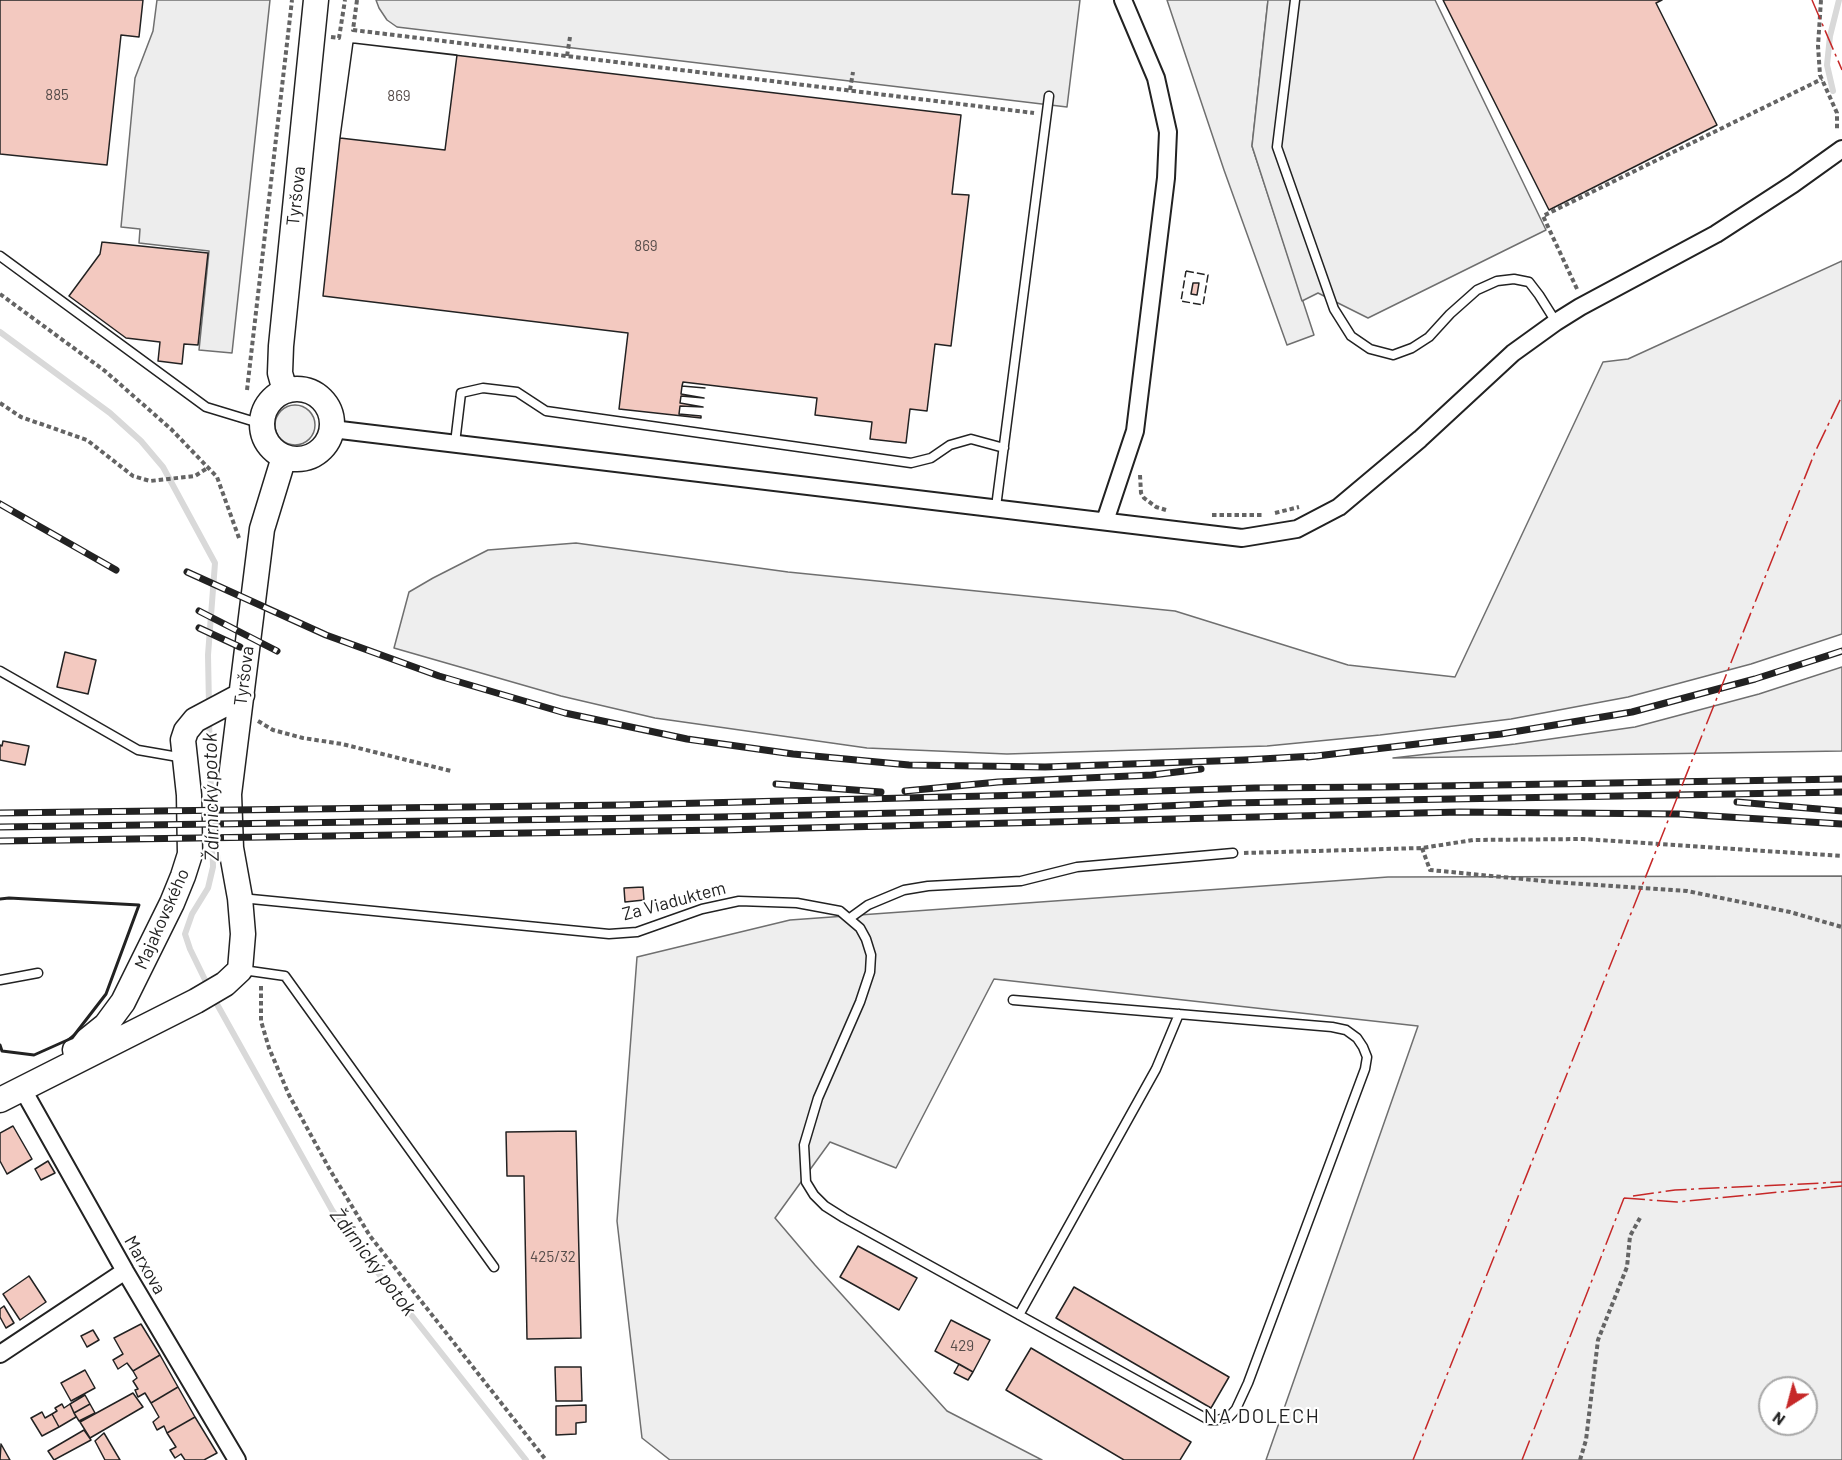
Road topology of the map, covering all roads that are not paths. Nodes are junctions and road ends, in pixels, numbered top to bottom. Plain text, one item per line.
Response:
1 (316, 0) edge
2 (1123, 0) edge
3 (1295, 0) edge
4 (1049, 96) dead end
5 (1842, 149) edge
6 (0, 256) edge
7 (1556, 322) junction
8 (285, 391) junction
9 (262, 424) junction
10 (332, 429) junction
11 (455, 443) junction
12 (1004, 448) junction
13 (284, 457) junction
14 (996, 507) junction
15 (1105, 521) junction
16 (0, 671) edge
17 (233, 705) junction
18 (184, 758) junction
19 (1233, 853) road end
20 (240, 898) junction
21 (850, 918) junction
22 (38, 973) dead end
23 (232, 977) junction
24 (0, 980) edge
25 (1013, 1000) dead end
26 (1179, 1014) junction
27 (22, 1088) junction
28 (0, 1100) edge
29 (494, 1267) dead end
30 (125, 1271) junction
31 (1019, 1315) junction
32 (0, 1354) edge
33 (237, 1460) edge

1 - 8 main road, Tyršova
2 - 15 street
3 - 7 lane
4 - 12 lane
5 - 7 street
6 - 9 lane
7 - 15 street
8 - 9 main road
8 - 10 main road
9 - 13 main road
10 - 11 street
10 - 13 main road
11 - 12 lane
11 - 14 street
12 - 14 lane
13 - 17 main road, Tyršova
14 - 15 street
16 - 18 lane
17 - 18 main road, Majakovského
17 - 20 main road, Tyršova
18 - 27 main road, Majakovského
19 - 21 lane
20 - 21 lane, Za Viaduktem
20 - 23 main road
21 - 31 lane
22 - 24 lane
23 - 27 main road, Majakovského
23 - 29 lane
25 - 26 lane
26 - 31 lane
26 - 31 lane
27 - 28 main road, Majakovského
27 - 30 street, Marxova
30 - 32 street
30 - 33 street, Marxova

